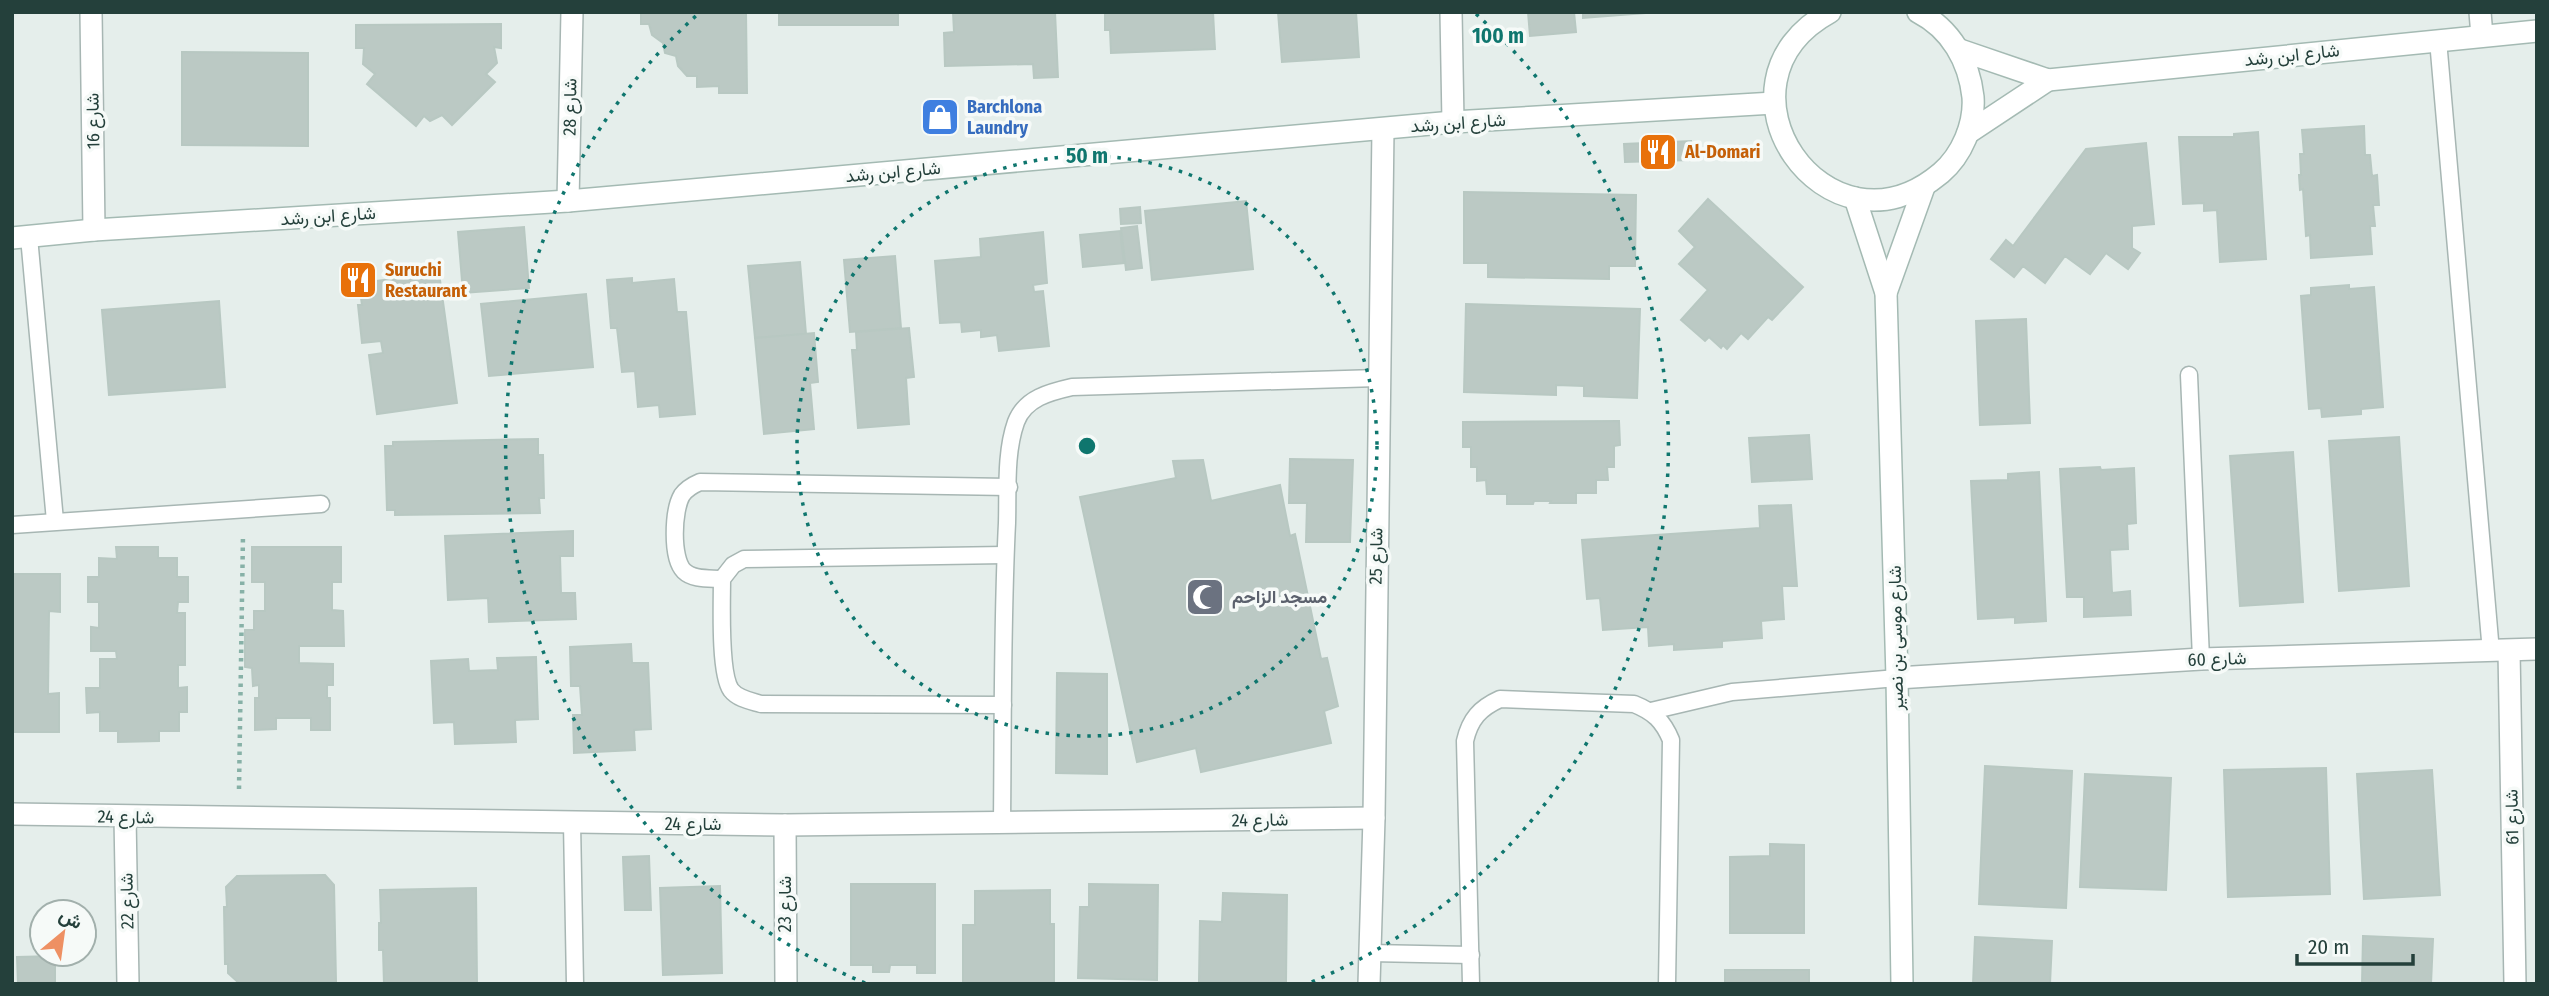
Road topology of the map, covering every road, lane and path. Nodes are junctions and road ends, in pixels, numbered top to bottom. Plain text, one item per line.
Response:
1 (91, 12) edge
2 (572, 12) edge
3 (1451, 12) edge
4 (1830, 12) edge
5 (1918, 12) edge
6 (2480, 12) edge
7 (2537, 32) edge
8 (2482, 36) junction
9 (2438, 40) junction
10 (1960, 50) junction
11 (2048, 80) junction
12 (1774, 103) junction
13 (1453, 122) junction
14 (1383, 129) junction
15 (1968, 133) junction
16 (1924, 187) junction
17 (1855, 198) junction
18 (568, 201) junction
19 (94, 230) junction
20 (20, 237) edge
21 (1886, 293) junction
22 (2189, 375) dead end
23 (1378, 378) junction
24 (1009, 487) junction
25 (321, 504) dead end
26 (243, 510) junction
27 (55, 521) junction
28 (12, 525) edge
29 (1006, 555) junction
30 (722, 579) junction
31 (2537, 649) edge
32 (2500, 651) junction
33 (2201, 659) junction
34 (1897, 678) junction
35 (1003, 705) junction
36 (1651, 711) junction
37 (12, 814) edge
38 (125, 817) junction
39 (1374, 818) junction
40 (239, 819) junction
41 (572, 823) junction
42 (1002, 823) junction
43 (785, 825) junction
44 (1370, 953) junction
45 (1471, 955) junction
46 (128, 984) edge
47 (575, 984) edge
48 (786, 984) edge
49 (1369, 984) edge
50 (1471, 984) edge
51 (1667, 984) edge
52 (1902, 984) edge
53 (2515, 984) edge

1 - 19 street, شارع 16
2 - 18 street, شارع 28
3 - 13 street
4 - 12 street
5 - 10 street
6 - 8 street
7 - 8 street, شارع ابن رشد
8 - 9 street, شارع ابن رشد
9 - 11 street, شارع ابن رشد
9 - 32 lane
10 - 11 street, شارع ابن رشد
10 - 15 street
11 - 15 street, شارع ابن رشد
12 - 13 street, شارع ابن رشد
12 - 17 street
13 - 14 street, شارع ابن رشد
14 - 18 street, شارع ابن رشد
14 - 23 street, شارع 25
15 - 16 street
16 - 17 street
16 - 21 street, شارع موسى بن نصير
17 - 21 street, شارع موسى بن نصير
18 - 19 street, شارع ابن رشد
19 - 20 street, شارع ابن رشد
20 - 27 lane
21 - 34 street, شارع موسى بن نصير
22 - 33 lane
23 - 24 lane
23 - 39 street, شارع 25
24 - 29 lane
24 - 30 lane
25 - 26 lane
26 - 27 lane
26 - 40 path
27 - 28 lane
29 - 30 lane
29 - 35 lane
30 - 35 lane
31 - 32 street, شارع 60
32 - 33 street, شارع 60
32 - 53 street, شارع 61
33 - 34 street, شارع 60
34 - 36 lane
34 - 52 street, شارع موسى بن نصير
35 - 42 lane
36 - 45 lane
36 - 51 lane
37 - 38 street, شارع 24
38 - 40 street, شارع 24
38 - 46 street, شارع 22
39 - 42 street, شارع 24
39 - 44 street, شارع 25
40 - 41 street, شارع 24
41 - 43 street, شارع 24
41 - 47 lane
42 - 43 street, شارع 24
43 - 48 street, شارع 23
44 - 45 lane
44 - 49 street, شارع 25
45 - 50 lane

